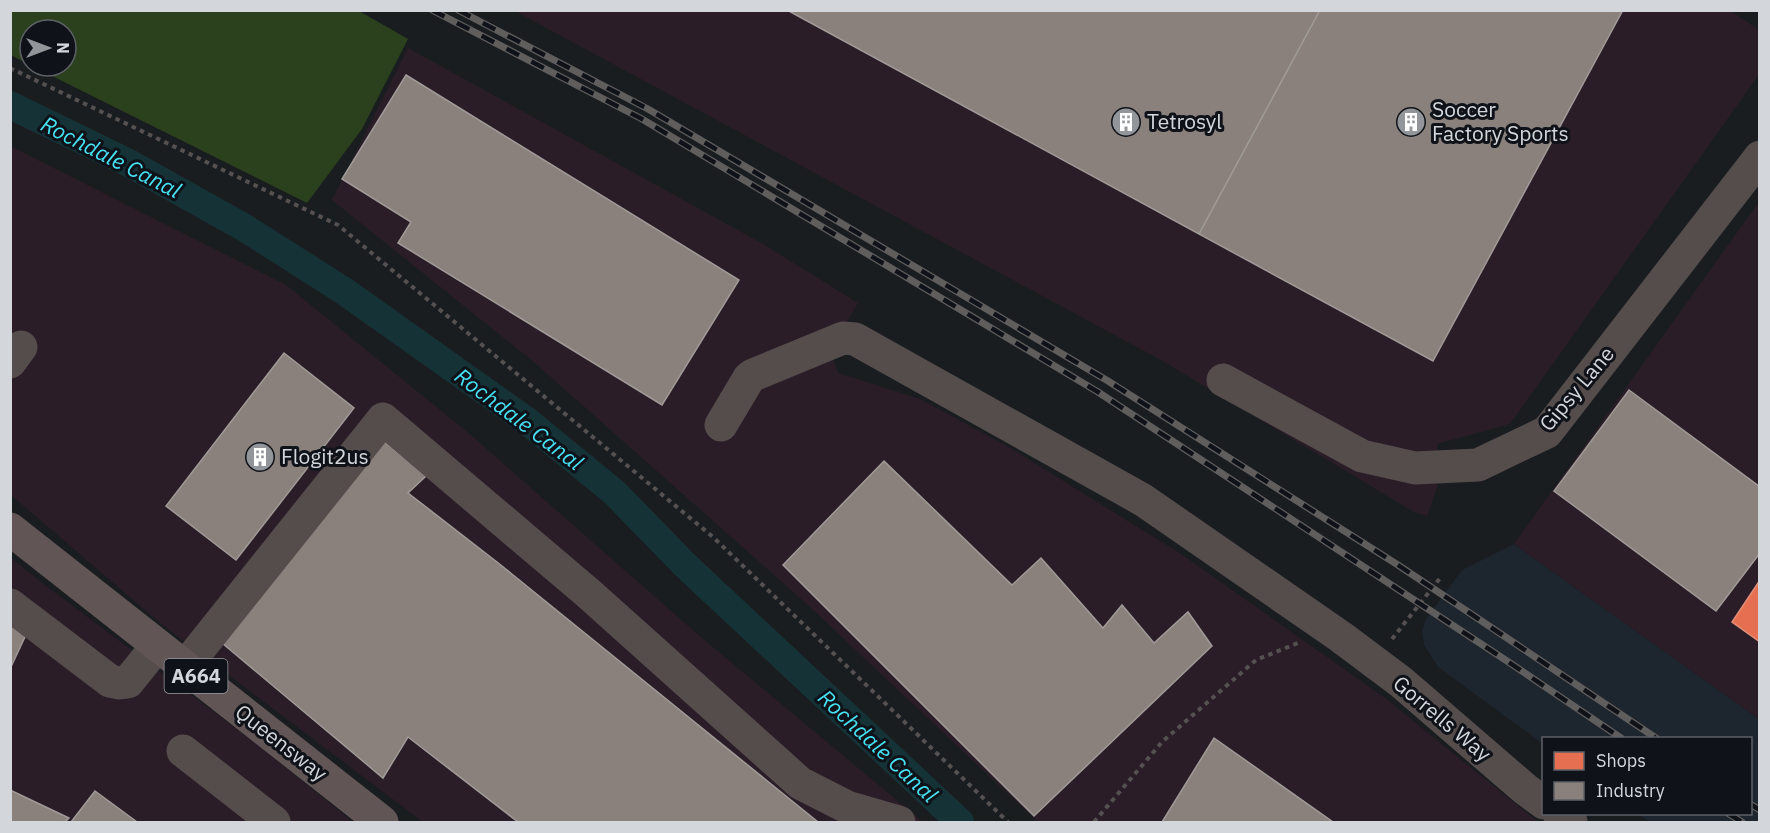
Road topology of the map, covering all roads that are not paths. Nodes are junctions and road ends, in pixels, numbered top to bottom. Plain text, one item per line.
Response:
1 (1760, 156) edge
2 (1223, 380) dead end
3 (721, 425) dead end
4 (10, 529) edge
5 (10, 604) edge
6 (157, 646) junction
7 (184, 668) junction
8 (183, 751) dead end
9 (1542, 802) edge
10 (371, 819) edge
11 (274, 822) edge
12 (899, 822) edge

1 - 2 street, Gipsy Lane
3 - 9 street, Gorrells Way
4 - 6 main road, Queensway / A664
5 - 6 street
6 - 7 main road, Queensway / A664
7 - 10 main road, Queensway / A664
7 - 12 street
8 - 11 street

